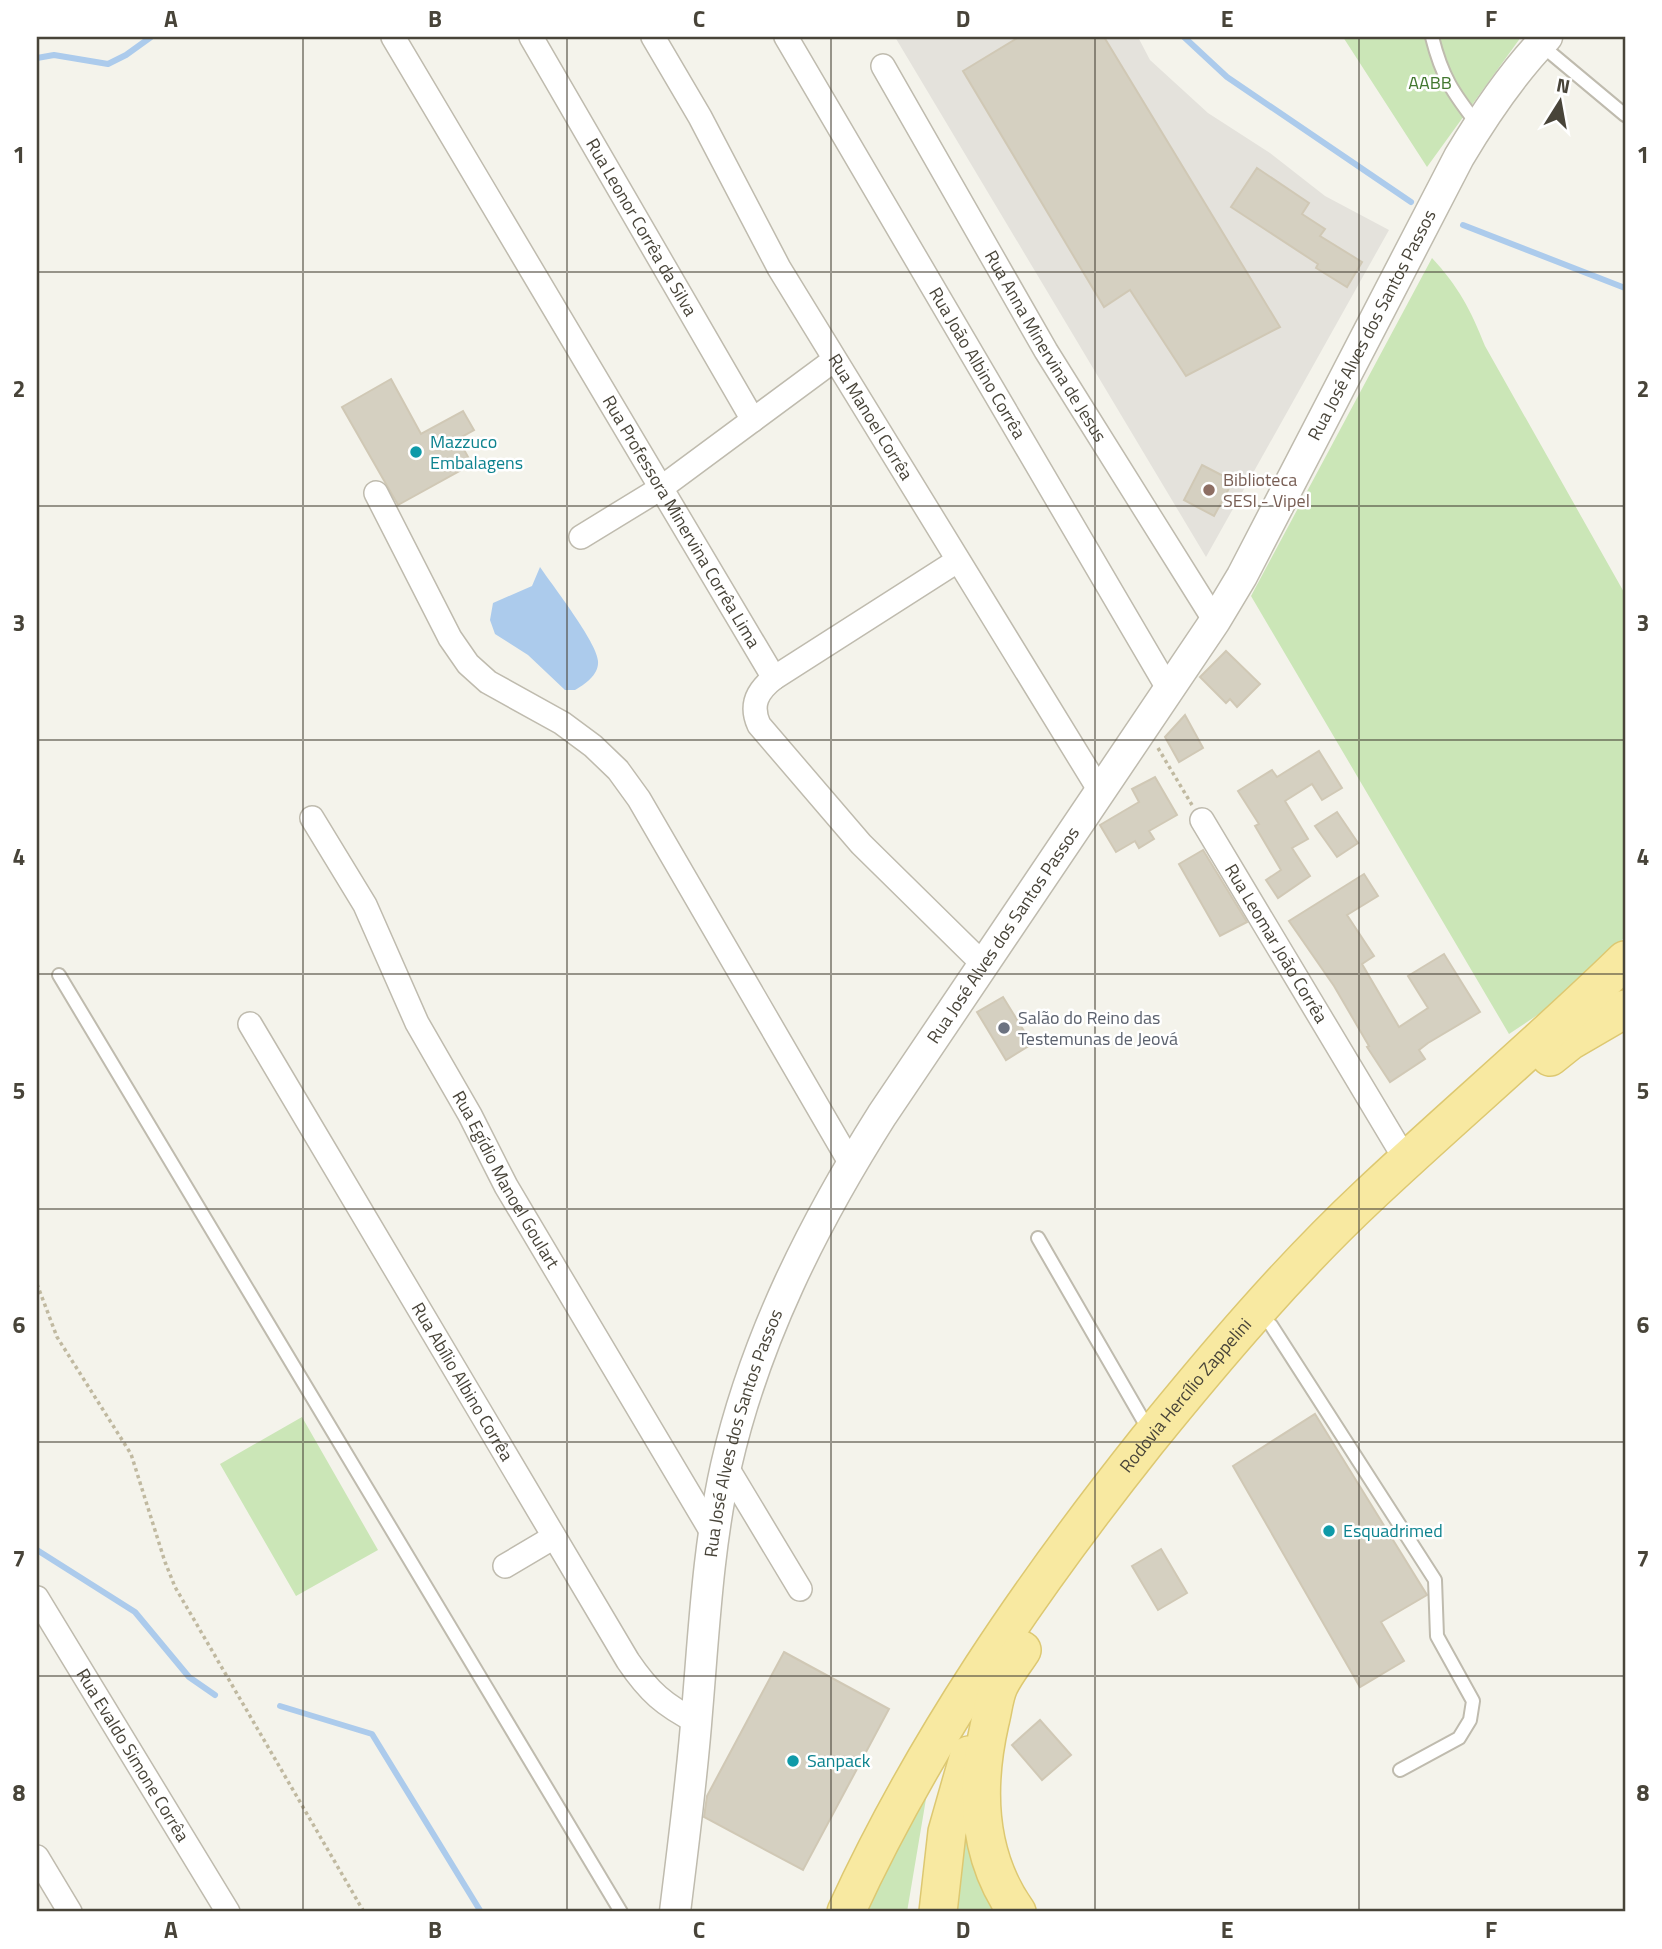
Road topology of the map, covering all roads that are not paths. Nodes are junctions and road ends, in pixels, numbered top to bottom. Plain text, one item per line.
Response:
1 (394, 37) edge
2 (531, 37) edge
3 (653, 37) edge
4 (786, 37) edge
5 (1432, 37) edge
6 (1543, 40) edge
7 (883, 66) dead end
8 (1625, 115) edge
9 (1478, 125) junction
10 (834, 360) junction
11 (753, 420) junction
12 (661, 488) junction
13 (376, 493) dead end
14 (581, 537) dead end
15 (957, 561) junction
16 (1215, 621) junction
17 (774, 678) junction
18 (1169, 690) junction
19 (1100, 791) junction
20 (312, 818) dead end
21 (1202, 820) road end
22 (1625, 960) edge
23 (983, 964) junction
24 (59, 975) dead end
25 (1625, 1009) edge
26 (250, 1024) dead end
27 (1407, 1162) junction
28 (851, 1164) junction
29 (1038, 1238) dead end
30 (1271, 1325) junction
31 (1152, 1436) junction
32 (726, 1466) junction
33 (713, 1534) junction
34 (554, 1537) junction
35 (505, 1566) dead end
36 (800, 1589) dead end
37 (37, 1598) edge
38 (984, 1687) junction
39 (696, 1722) junction
40 (1400, 1770) dead end
41 (37, 1857) edge
42 (70, 1912) edge
43 (228, 1912) edge
44 (621, 1912) edge
45 (676, 1912) edge
46 (846, 1912) edge
47 (916, 1912) edge
48 (938, 1912) edge
49 (1017, 1912) edge

1 - 12 street, Rua Professora Minervina Corrêa Lima
2 - 11 street, Rua Leonor Corrêa da Silva
3 - 10 street, Rua Manoel Corrêa
4 - 18 street, Rua João Albino Corrêa
5 - 9 lane
6 - 8 lane
6 - 9 street, Rua José Alves dos Santos Passos
7 - 16 street, Rua Anna Minervina de Jesus
9 - 16 street, Rua José Alves dos Santos Passos
10 - 11 street
10 - 15 street, Rua Manoel Corrêa
11 - 12 street
12 - 14 street
12 - 17 street, Rua Professora Minervina Corrêa Lima
13 - 28 street
15 - 17 street
15 - 19 street, Rua Manoel Corrêa
16 - 18 street, Rua José Alves dos Santos Passos
17 - 23 street
18 - 19 street, Rua José Alves dos Santos Passos
19 - 23 street, Rua José Alves dos Santos Passos
20 - 33 street, Rua Egídio Manoel Goulart
21 - 27 street, Rua Leomar João Corrêa
22 - 27 main road, Rodovia Hercílio Zappelini
23 - 28 street, Rua José Alves dos Santos Passos
24 - 44 lane
25 - 30 main road, Rodovia Hercílio Zappelini
26 - 34 street, Rua Abílio Albino Corrêa
27 - 31 main road, Rodovia Hercílio Zappelini
28 - 32 street, Rua José Alves dos Santos Passos
29 - 31 lane
30 - 38 main road, Rodovia Hercílio Zappelini
30 - 40 lane
31 - 38 main road, Rodovia Hercílio Zappelini
32 - 33 street, Rua José Alves dos Santos Passos
32 - 36 street
33 - 39 street, Rua José Alves dos Santos Passos
34 - 35 street
34 - 39 street, Rua Abílio Albino Corrêa
37 - 43 street, Rua Evaldo Simone Corrêa
38 - 46 main road, Rodovia Hercílio Zappelini
38 - 47 main road
38 - 48 main road
38 - 49 main road, Rodovia Hercílio Zappelini
39 - 45 street, Rua José Alves dos Santos Passos
41 - 42 street

